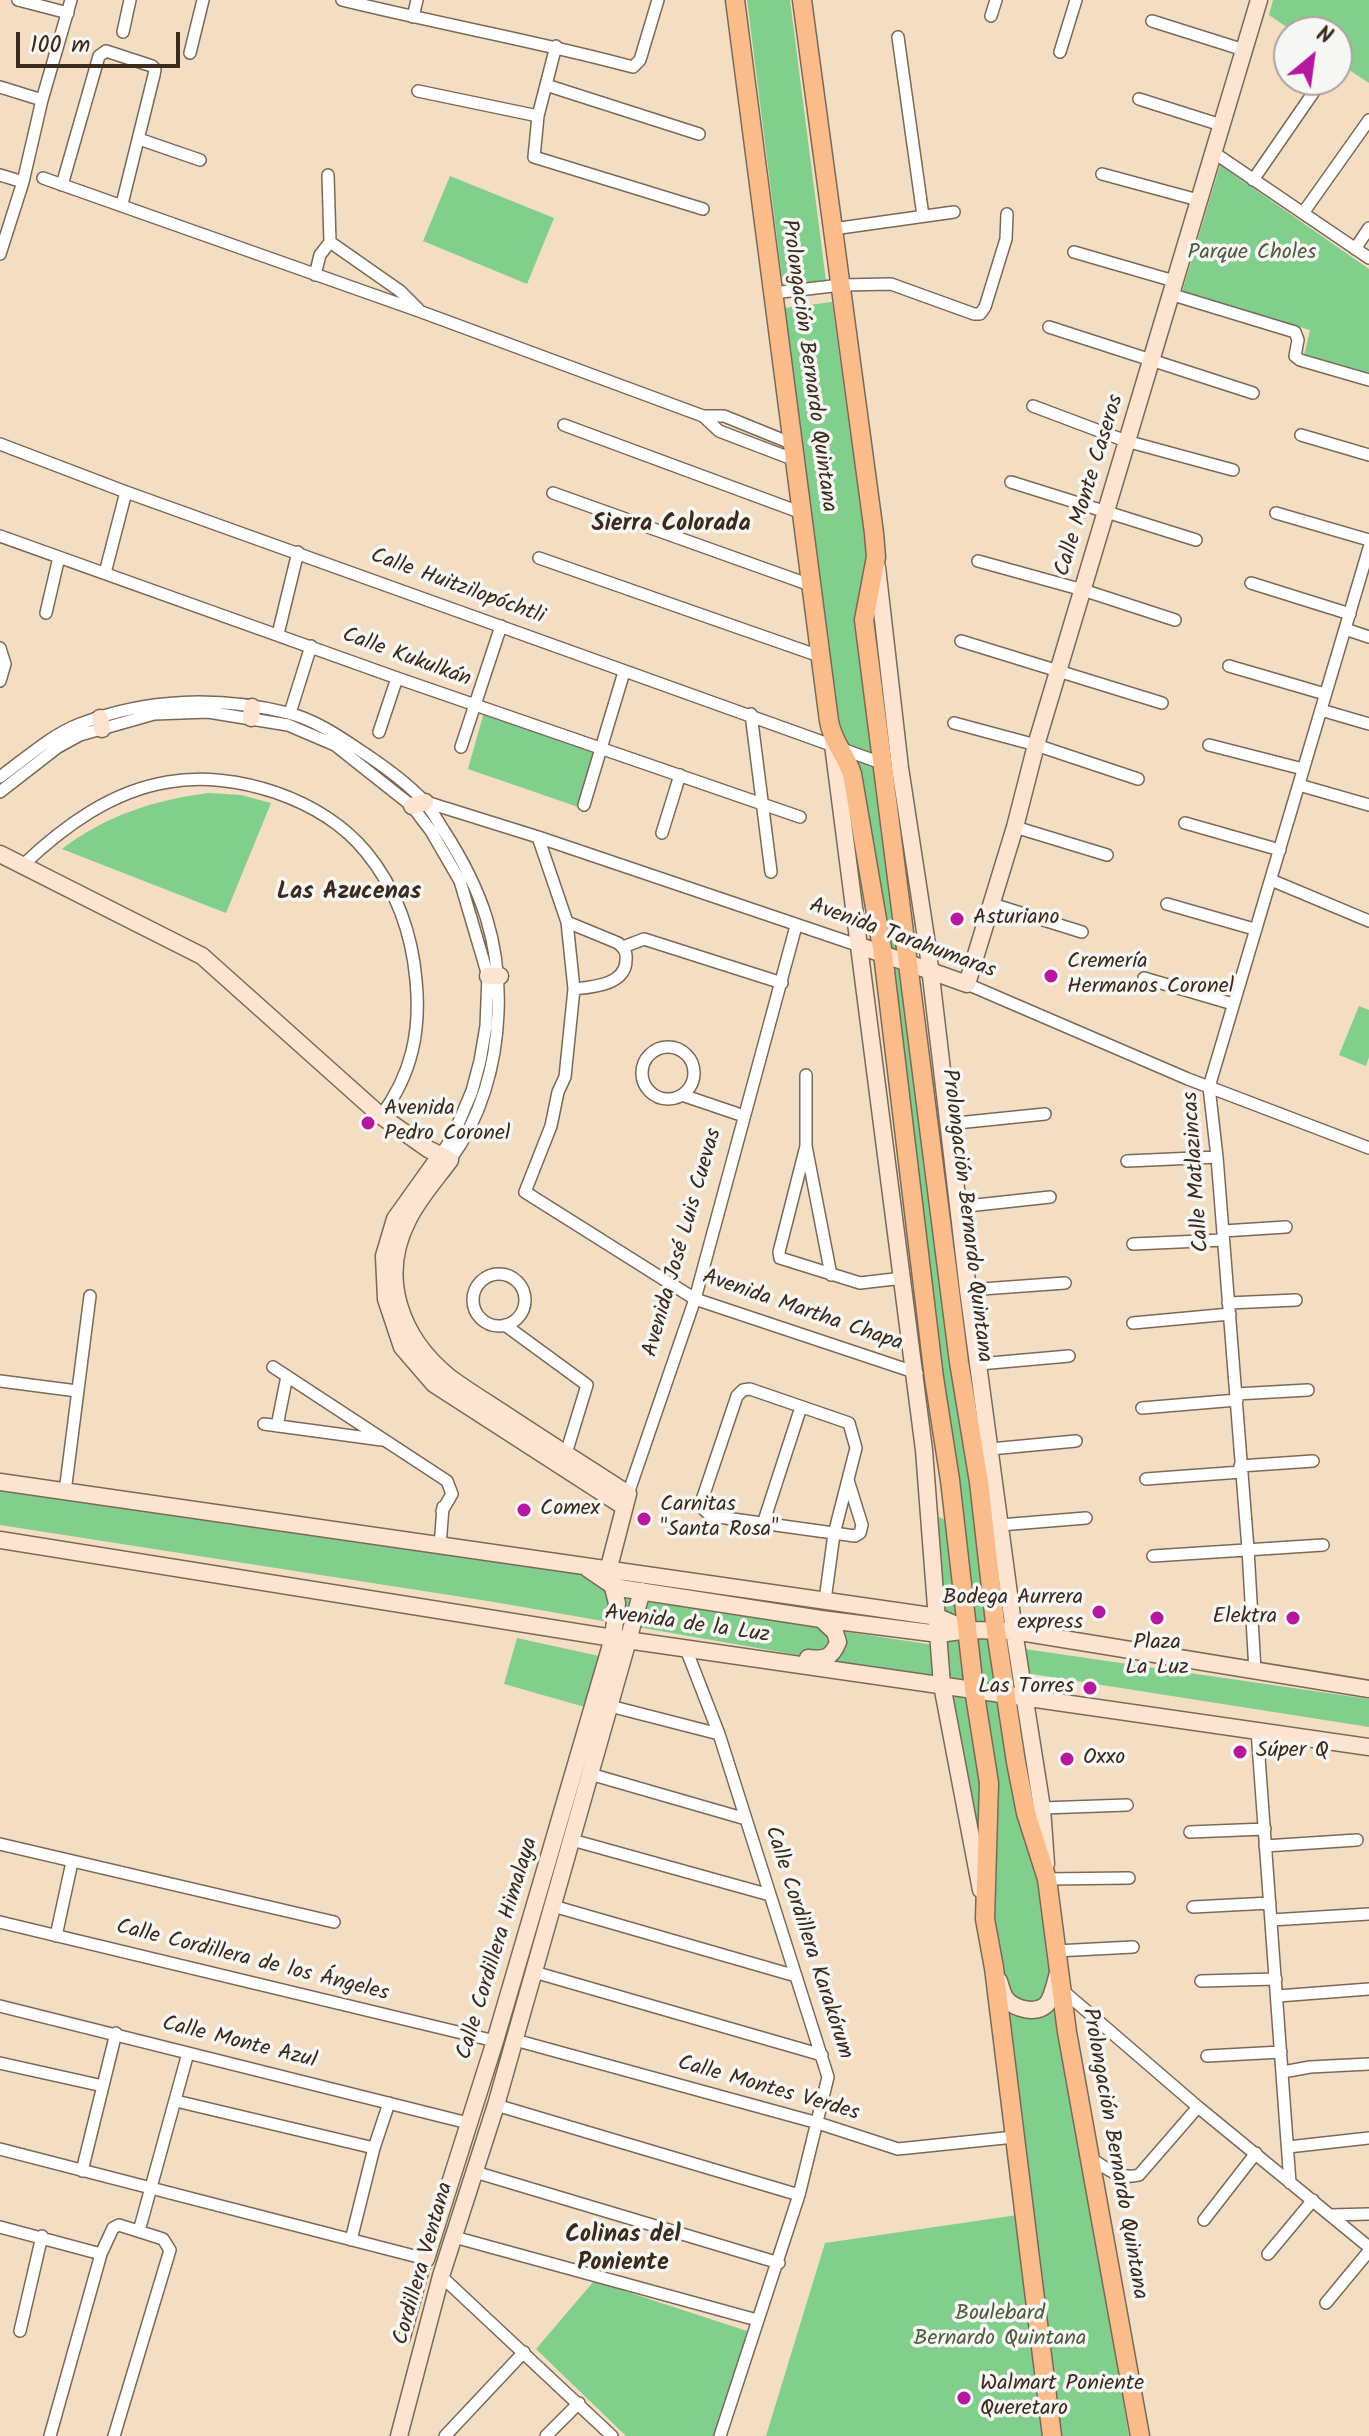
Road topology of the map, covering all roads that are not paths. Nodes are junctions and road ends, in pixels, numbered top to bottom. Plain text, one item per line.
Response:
1 (18, 0) edge
2 (71, 0) edge
3 (130, 0) edge
4 (203, 0) edge
5 (342, 0) edge
6 (403, 0) edge
7 (417, 0) edge
8 (658, 0) edge
9 (735, 0) edge
10 (802, 0) edge
11 (996, 0) edge
12 (1076, 0) edge
13 (1259, 0) edge
14 (68, 13) junction
15 (399, 14) junction
16 (991, 16) dead end
17 (413, 17) junction
18 (1152, 21) dead end
19 (123, 32) dead end
20 (898, 37) dead end
21 (556, 46) junction
22 (1244, 50) junction
23 (1060, 52) dead end
24 (190, 53) dead end
25 (546, 85) junction
26 (0, 87) edge
27 (418, 91) dead end
28 (1311, 96) edge
29 (1139, 99) dead end
30 (42, 100) junction
31 (538, 116) junction
32 (1369, 120) edge
33 (1221, 125) junction
34 (699, 134) dead end
35 (139, 139) junction
36 (1213, 152) junction
37 (200, 160) dead end
38 (1102, 174) dead end
39 (0, 175) edge
40 (328, 175) dead end
41 (43, 178) dead end
42 (1253, 180) junction
43 (23, 182) junction
44 (62, 185) junction
45 (1198, 200) junction
46 (122, 204) junction
47 (703, 209) dead end
48 (954, 212) dead end
49 (1303, 213) junction
50 (1007, 214) dead end
51 (923, 216) junction
52 (1369, 228) edge
53 (833, 229) junction
54 (330, 242) junction
55 (1355, 249) junction
56 (1074, 252) dead end
57 (0, 254) edge
58 (1369, 258) edge
59 (315, 275) junction
60 (841, 285) junction
61 (1172, 287) junction
62 (773, 293) junction
63 (419, 311) junction
64 (1049, 327) dead end
65 (1152, 362) junction
66 (1369, 380) edge
67 (1253, 393) dead end
68 (1033, 406) dead end
69 (564, 425) dead end
70 (1301, 435) dead end
71 (1126, 441) junction
72 (0, 444) edge
73 (794, 452) junction
74 (1369, 455) edge
75 (1233, 470) dead end
76 (1011, 482) dead end
77 (126, 492) junction
78 (553, 493) dead end
79 (1107, 510) junction
80 (802, 513) junction
81 (1276, 513) dead end
82 (0, 536) edge
83 (1196, 540) dead end
84 (1369, 540) edge
85 (298, 552) junction
86 (1368, 555) edge
87 (59, 557) junction
88 (876, 557) junction
89 (539, 558) dead end
90 (978, 561) dead end
91 (105, 573) junction
92 (1251, 583) dead end
93 (813, 586) junction
94 (1083, 590) junction
95 (46, 613) dead end
96 (1350, 614) junction
97 (1175, 620) dead end
98 (501, 626) junction
99 (1345, 629) junction
100 (278, 634) junction
101 (1369, 637) edge
102 (961, 641) dead end
103 (311, 646) junction
104 (0, 648) edge
105 (822, 657) junction
106 (1229, 666) dead end
107 (1059, 670) junction
108 (624, 672) junction
109 (397, 678) junction
110 (0, 681) edge
111 (1325, 694) junction
112 (1162, 703) dead end
113 (476, 706) junction
114 (1321, 710) junction
115 (251, 713) junction
116 (290, 713) junction
117 (751, 714) junction
118 (954, 723) dead end
119 (101, 724) junction
120 (1369, 724) edge
121 (379, 732) dead end
122 (835, 744) junction
123 (1036, 745) junction
124 (1209, 745) dead end
125 (461, 747) dead end
126 (601, 747) junction
127 (881, 763) junction
128 (900, 768) junction
129 (1303, 769) junction
130 (680, 775) junction
131 (0, 777) edge
132 (1138, 779) dead end
133 (1299, 785) junction
134 (0, 792) edge
135 (418, 804) junction
136 (761, 804) junction
137 (584, 805) dead end
138 (1369, 805) edge
139 (800, 817) dead end
140 (1185, 823) dead end
141 (1015, 827) junction
142 (662, 833) dead end
143 (538, 837) junction
144 (1280, 850) junction
145 (0, 854) edge
146 (1107, 855) dead end
147 (23, 865) junction
148 (771, 872) dead end
149 (1271, 880) junction
150 (992, 904) junction
151 (1167, 904) dead end
152 (1369, 921) edge
153 (567, 922) junction
154 (796, 926) junction
155 (1254, 929) junction
156 (1082, 932) dead end
157 (860, 946) junction
158 (623, 947) junction
159 (883, 954) junction
160 (909, 963) junction
161 (930, 972) junction
162 (1144, 978) dead end
163 (782, 983) junction
164 (967, 984) junction
165 (574, 989) junction
166 (1233, 1004) junction
167 (806, 1075) dead end
168 (1209, 1087) junction
169 (682, 1095) junction
170 (1045, 1114) dead end
171 (381, 1116) junction
172 (744, 1116) junction
173 (947, 1124) junction
174 (806, 1146) junction
175 (1369, 1148) edge
176 (1217, 1157) junction
177 (445, 1158) junction
178 (1127, 1161) dead end
179 (1050, 1197) dead end
180 (958, 1207) junction
181 (1286, 1227) dead end
182 (1223, 1236) junction
183 (1133, 1244) dead end
184 (831, 1275) junction
185 (903, 1278) junction
186 (1065, 1283) dead end
187 (968, 1290) junction
188 (90, 1296) dead end
189 (695, 1299) junction
190 (1296, 1300) dead end
191 (1229, 1308) junction
192 (1133, 1323) dead end
193 (505, 1325) junction
194 (1069, 1356) dead end
195 (979, 1364) junction
196 (273, 1367) dead end
197 (915, 1373) junction
198 (287, 1376) junction
199 (934, 1378) junction
200 (0, 1381) edge
201 (1308, 1390) dead end
202 (77, 1391) junction
203 (1236, 1397) junction
204 (801, 1407) junction
205 (1142, 1408) dead end
206 (264, 1424) dead end
207 (277, 1426) junction
208 (386, 1440) junction
209 (1076, 1441) dead end
210 (990, 1449) junction
211 (564, 1460) junction
212 (1313, 1461) dead end
213 (1241, 1469) junction
214 (1146, 1479) dead end
215 (848, 1480) junction
216 (0, 1482) edge
217 (65, 1492) junction
218 (626, 1500) junction
219 (1086, 1518) dead end
220 (763, 1524) junction
221 (1000, 1525) junction
222 (834, 1534) junction
223 (0, 1540) edge
224 (1323, 1545) dead end
225 (440, 1546) junction
226 (1248, 1549) junction
227 (1153, 1556) dead end
228 (610, 1578) junction
229 (642, 1591) junction
230 (825, 1600) junction
231 (938, 1617) junction
232 (821, 1619) junction
233 (968, 1630) junction
234 (1005, 1631) junction
235 (939, 1634) junction
236 (620, 1640) junction
237 (686, 1649) junction
238 (716, 1653) junction
239 (1255, 1671) junction
240 (942, 1685) junction
241 (974, 1689) junction
242 (1369, 1689) edge
243 (1015, 1694) junction
244 (610, 1706) junction
245 (1257, 1730) junction
246 (719, 1734) junction
247 (1369, 1747) edge
248 (590, 1774) junction
249 (1127, 1805) dead end
250 (1042, 1808) junction
251 (746, 1819) junction
252 (1265, 1829) junction
253 (1190, 1832) dead end
254 (572, 1840) junction
255 (1357, 1840) dead end
256 (0, 1844) edge
257 (1265, 1846) junction
258 (72, 1862) junction
259 (1129, 1878) dead end
260 (1047, 1879) junction
261 (770, 1895) junction
262 (1270, 1903) junction
263 (553, 1906) junction
264 (1193, 1907) dead end
265 (1369, 1914) edge
266 (985, 1919) junction
267 (1271, 1920) junction
268 (0, 1922) edge
269 (334, 1922) dead end
270 (56, 1936) junction
271 (1133, 1947) dead end
272 (1056, 1951) junction
273 (994, 1968) junction
274 (534, 1972) junction
275 (796, 1976) junction
276 (1276, 1979) junction
277 (1059, 1981) junction
278 (1201, 1981) dead end
279 (1369, 1989) edge
280 (1278, 1996) junction
281 (0, 2006) edge
282 (116, 2033) junction
283 (515, 2040) junction
284 (495, 2041) junction
285 (1281, 2052) junction
286 (188, 2053) junction
287 (822, 2055) junction
288 (1207, 2056) dead end
289 (0, 2063) edge
290 (1369, 2064) edge
291 (1283, 2072) junction
292 (103, 2086) junction
293 (176, 2101) junction
294 (389, 2103) junction
295 (496, 2105) junction
296 (1198, 2107) junction
297 (468, 2123) junction
298 (818, 2123) junction
299 (1014, 2137) junction
300 (1369, 2138) edge
301 (1288, 2147) junction
302 (374, 2148) junction
303 (0, 2149) edge
304 (1256, 2153) junction
305 (1089, 2156) junction
306 (82, 2171) junction
307 (475, 2172) junction
308 (1290, 2183) junction
309 (153, 2189) junction
310 (799, 2195) junction
311 (1313, 2200) junction
312 (1369, 2214) edge
313 (1331, 2215) junction
314 (1204, 2220) dead end
315 (1, 2231) edge
316 (139, 2231) junction
317 (42, 2236) junction
318 (454, 2237) junction
319 (351, 2240) junction
320 (1369, 2249) edge
321 (101, 2254) junction
322 (1268, 2254) dead end
323 (426, 2259) junction
324 (779, 2263) junction
325 (441, 2276) junction
326 (1326, 2303) dead end
327 (757, 2320) junction
328 (20, 2331) dead end
329 (404, 2339) dead end
330 (524, 2352) junction
331 (579, 2403) junction
332 (50, 2436) edge
333 (114, 2436) edge
334 (399, 2436) edge
335 (445, 2436) edge
336 (546, 2436) edge
337 (612, 2436) edge
338 (720, 2436) edge
339 (1052, 2436) edge
340 (1140, 2436) edge

1 - 14 street
2 - 14 street
3 - 19 street
4 - 24 street
5 - 15 street
6 - 15 street
7 - 17 street
8 - 21 street
9 - 62 main road, Prolongación Bernardo Quintana
10 - 53 main road, Prolongación Bernardo Quintana
11 - 16 street
12 - 23 street
13 - 22 street, Calle Monte Caseros
14 - 30 street
15 - 17 street
17 - 21 street
18 - 22 street
20 - 51 street
21 - 25 street
22 - 33 street, Calle Monte Caseros
25 - 31 street
25 - 34 street
26 - 30 street
27 - 31 street
28 - 42 street
29 - 33 street
30 - 43 street
31 - 47 street
32 - 49 street
33 - 36 street, Calle Monte Caseros
35 - 37 street
35 - 44 street
35 - 46 street
36 - 42 street
36 - 45 street, Calle Monte Caseros
38 - 45 street
39 - 43 street
40 - 54 street
41 - 44 street
42 - 49 street
43 - 57 street
44 - 46 street
45 - 61 street, Calle Monte Caseros
46 - 59 street
48 - 51 street
49 - 55 street
50 - 60 street
51 - 53 street
52 - 55 street
53 - 60 main road, Prolongación Bernardo Quintana
54 - 59 street
54 - 63 street
55 - 58 street
56 - 61 street
59 - 63 street
60 - 62 street
60 - 88 main road, Prolongación Bernardo Quintana
61 - 65 street, Calle Monte Caseros
61 - 66 street
62 - 73 main road, Prolongación Bernardo Quintana
63 - 73 street
64 - 65 street
65 - 67 street
65 - 71 street, Calle Monte Caseros
68 - 71 street
69 - 80 street
70 - 74 street
71 - 75 street
71 - 79 street, Calle Monte Caseros
72 - 77 street, Calle Huitzilopóchtli
73 - 80 main road, Prolongación Bernardo Quintana
76 - 79 street
77 - 85 street, Calle Huitzilopóchtli
77 - 91 street
78 - 93 street
79 - 83 street
79 - 94 street, Calle Monte Caseros
80 - 93 main road, Prolongación Bernardo Quintana
81 - 84 street
82 - 87 street, Calle Kukulkán
85 - 98 street, Calle Huitzilopóchtli
85 - 100 street
86 - 96 street, Calle Matlazincas
87 - 91 street, Calle Kukulkán
87 - 95 street
88 - 127 main road, Prolongación Bernardo Quintana
88 - 128 street, Prolongación Bernardo Quintana
89 - 105 street
90 - 94 street
91 - 100 street, Calle Kukulkán
92 - 96 street
93 - 105 main road, Prolongación Bernardo Quintana
94 - 97 street
94 - 107 street, Calle Monte Caseros
96 - 99 street, Calle Matlazincas
98 - 108 street, Calle Huitzilopóchtli
98 - 113 street
99 - 101 street
99 - 111 street, Calle Matlazincas
100 - 103 street, Calle Kukulkán
102 - 107 street
103 - 109 street, Calle Kukulkán
103 - 116 street
104 - 110 street
105 - 122 main road, Prolongación Bernardo Quintana
106 - 111 street
107 - 112 street
107 - 123 street, Calle Monte Caseros
108 - 117 street, Calle Huitzilopóchtli
108 - 126 street
109 - 113 street, Calle Kukulkán
109 - 121 street
111 - 114 street, Calle Matlazincas
113 - 125 street
113 - 126 street, Calle Kukulkán
114 - 120 street
114 - 129 street, Calle Matlazincas
115 - 116 street
115 - 119 street
115 - 135 street
116 - 135 street
117 - 122 street, Calle Huitzilopóchtli
117 - 136 street
118 - 123 street
119 - 131 street
119 - 134 street
122 - 127 street, Calle Huitzilopóchtli
122 - 157 street, Prolongación Bernardo Quintana
122 - 159 main road, Prolongación Bernardo Quintana
123 - 132 street
123 - 141 street, Calle Monte Caseros
124 - 129 street
126 - 130 street, Calle Kukulkán
126 - 137 street
127 - 128 street, Calle Huitzilopóchtli
127 - 160 main road, Prolongación Bernardo Quintana
128 - 161 street, Prolongación Bernardo Quintana
129 - 133 street, Calle Matlazincas
130 - 136 street, Calle Kukulkán
130 - 142 street
133 - 138 street
133 - 144 street, Calle Matlazincas
135 - 143 street, Avenida Tarahumaras
135 - 177 street
136 - 139 street, Calle Kukulkán
136 - 148 street
140 - 144 street
141 - 146 street
141 - 150 street, Calle Monte Caseros
143 - 153 street, Avenida Martha Chapa
143 - 154 street, Avenida Tarahumaras
144 - 149 street, Calle Matlazincas
145 - 147 street
147 - 171 street
147 - 171 street
149 - 152 street
149 - 155 street, Calle Matlazincas
150 - 156 street
150 - 164 street, Calle Monte Caseros
151 - 155 street
153 - 158 street
153 - 165 street, Avenida Martha Chapa
154 - 157 street, Avenida Tarahumaras
154 - 163 street, Avenida José Luis Cuevas
155 - 166 street, Calle Matlazincas
157 - 159 street, Avenida Tarahumaras
157 - 185 street, Prolongación Bernardo Quintana
158 - 163 street
158 - 165 street
159 - 160 street, Avenida Tarahumaras
159 - 199 main road, Prolongación Bernardo Quintana
160 - 161 street, Avenida Tarahumaras
160 - 234 main road, Prolongación Bernardo Quintana
161 - 164 street, Avenida Tarahumaras
161 - 173 street, Prolongación Bernardo Quintana
162 - 166 street
163 - 172 street, Avenida José Luis Cuevas
164 - 168 street, Avenida Tarahumaras
165 - 189 street, Avenida Martha Chapa
166 - 168 street, Calle Matlazincas
167 - 174 street
168 - 175 street, Avenida Tarahumaras
168 - 176 street, Calle Matlazincas
169 - 169 street
169 - 172 street
170 - 173 street
171 - 177 street
172 - 189 street, Avenida José Luis Cuevas
173 - 180 street, Prolongación Bernardo Quintana
174 - 184 street
174 - 184 street
176 - 178 street
176 - 182 street, Calle Matlazincas
177 - 211 street
179 - 180 street
180 - 187 street, Prolongación Bernardo Quintana
181 - 182 street
182 - 183 street
182 - 191 street, Calle Matlazincas
184 - 185 street
185 - 197 street, Prolongación Bernardo Quintana
186 - 187 street
187 - 195 street, Prolongación Bernardo Quintana
188 - 202 street
189 - 197 street, Avenida Martha Chapa
189 - 218 street, Avenida José Luis Cuevas
190 - 191 street
191 - 192 street
191 - 203 street, Calle Matlazincas
193 - 193 street
193 - 211 street
194 - 195 street
195 - 210 street, Prolongación Bernardo Quintana
196 - 198 street
197 - 199 street, Avenida Martha Chapa
197 - 231 street, Prolongación Bernardo Quintana
198 - 207 street
198 - 208 street
199 - 233 main road, Prolongación Bernardo Quintana
200 - 202 street
201 - 203 street
202 - 217 street
203 - 205 street
203 - 213 street, Calle Matlazincas
204 - 215 street
204 - 220 street
204 - 220 street
206 - 207 street
207 - 208 street
208 - 225 street
209 - 210 street
210 - 221 street, Prolongación Bernardo Quintana
211 - 218 street
212 - 213 street
213 - 214 street
213 - 226 street, Calle Matlazincas
215 - 222 street
215 - 222 street
216 - 217 street, Avenida de la Luz
217 - 225 street, Avenida de la Luz
218 - 228 street, Avenida José Luis Cuevas
219 - 221 street
220 - 222 street
221 - 234 street, Prolongación Bernardo Quintana
222 - 230 street
223 - 236 street, Avenida de la Luz
224 - 226 street
225 - 228 street, Avenida de la Luz
226 - 227 street
226 - 239 street, Calle Matlazincas
228 - 229 street, Avenida de la Luz
228 - 230 street, Avenida de la Luz
228 - 236 street, Calle Cordillera Himalaya
229 - 232 street, Avenida de la Luz
229 - 236 street, Calle Cordillera Himalaya
230 - 231 street, Avenida de la Luz
231 - 233 street, Avenida de la Luz
231 - 235 street, Prolongación Bernardo Quintana
232 - 235 street, Avenida de la Luz
232 - 238 street
233 - 234 street, Avenida de la Luz
233 - 235 street, Avenida de la Luz
233 - 241 main road, Prolongación Bernardo Quintana
234 - 239 street, Avenida de la Luz
234 - 243 main road, Prolongación Bernardo Quintana
235 - 240 street, Prolongación Bernardo Quintana
236 - 237 street, Avenida de la Luz
236 - 244 street, Calle Cordillera Himalaya
236 - 284 street, Calle Cordillera Himalaya
237 - 238 street, Avenida de la Luz
237 - 246 street, Calle Cordillera Karakórum
238 - 240 street, Avenida de la Luz
239 - 242 street, Avenida de la Luz
240 - 241 street, Avenida de la Luz
240 - 266 street, Prolongación Bernardo Quintana
241 - 243 street, Avenida de la Luz
241 - 266 main road, Prolongación Bernardo Quintana
243 - 245 street, Avenida de la Luz
243 - 250 street, Prolongación Bernardo Quintana
243 - 260 main road, Prolongación Bernardo Quintana
244 - 246 street
244 - 248 street, Calle Cordillera Himalaya
245 - 247 street, Avenida de la Luz
245 - 252 street
246 - 251 street, Calle Cordillera Karakórum
248 - 251 street
248 - 254 street, Calle Cordillera Himalaya
249 - 250 street
250 - 260 street, Prolongación Bernardo Quintana
251 - 261 street, Calle Cordillera Karakórum
252 - 253 street
252 - 257 street
254 - 261 street
254 - 263 street, Calle Cordillera Himalaya
255 - 257 street
256 - 258 street
257 - 262 street
258 - 269 street
258 - 270 street
259 - 260 street
260 - 272 main road, Prolongación Bernardo Quintana
261 - 275 street, Calle Cordillera Karakórum
262 - 264 street
262 - 267 street
263 - 274 street, Calle Cordillera Himalaya
263 - 275 street
265 - 267 street
266 - 273 main road, Prolongación Bernardo Quintana
267 - 276 street
268 - 270 street, Calle Cordillera de los Ángeles
270 - 284 street, Calle Cordillera de los Ángeles
271 - 272 street
272 - 277 main road, Prolongación Bernardo Quintana
273 - 277 street
273 - 299 main road, Prolongación Bernardo Quintana
274 - 283 street, Calle Cordillera Himalaya
274 - 287 street
275 - 287 street, Calle Cordillera Karakórum
276 - 278 street
276 - 280 street
277 - 296 street
277 - 305 main road, Prolongación Bernardo Quintana
279 - 280 street
280 - 285 street
281 - 282 street, Calle Monte Azul
282 - 286 street, Calle Monte Azul
282 - 292 street
283 - 295 street, Calle Cordillera Himalaya
283 - 298 street, Calle Montes Verdes
284 - 297 street, Calle Cordillera Himalaya
285 - 288 street
285 - 291 street
286 - 293 street
286 - 294 street, Calle Monte Azul
287 - 298 street, Calle Cordillera Karakórum
289 - 292 street
290 - 291 street
291 - 301 street
292 - 306 street
293 - 302 street
293 - 309 street
294 - 297 street, Calle Monte Azul
294 - 302 street
295 - 307 street, Cordillera Ventana
295 - 310 street
296 - 304 street
296 - 305 street
297 - 323 street, Calle Cordillera Himalaya
298 - 299 street, Calle Montes Verdes
298 - 310 street, Calle Cordillera Karakórum
299 - 339 main road, Prolongación Bernardo Quintana
300 - 301 street
301 - 308 street
302 - 319 street
303 - 306 street
304 - 308 street
304 - 314 street
305 - 340 main road, Prolongación Bernardo Quintana
306 - 309 street
307 - 318 street, Cordillera Ventana
307 - 324 street
308 - 311 street
309 - 316 street
309 - 319 street
310 - 324 street, Calle Cordillera Karakórum
311 - 313 street
311 - 322 street
312 - 313 street
313 - 320 street
315 - 317 street
316 - 321 street
316 - 333 street
317 - 321 street
317 - 328 street
318 - 325 street, Cordillera Ventana
318 - 327 street
319 - 323 street
320 - 326 street
321 - 332 street
323 - 329 street, Calle Cordillera Himalaya
324 - 327 street, Calle Cordillera Karakórum
325 - 330 street
325 - 334 street, Cordillera Ventana
327 - 338 street, Calle Cordillera Karakórum
330 - 331 street
330 - 335 street
331 - 336 street
331 - 337 street

